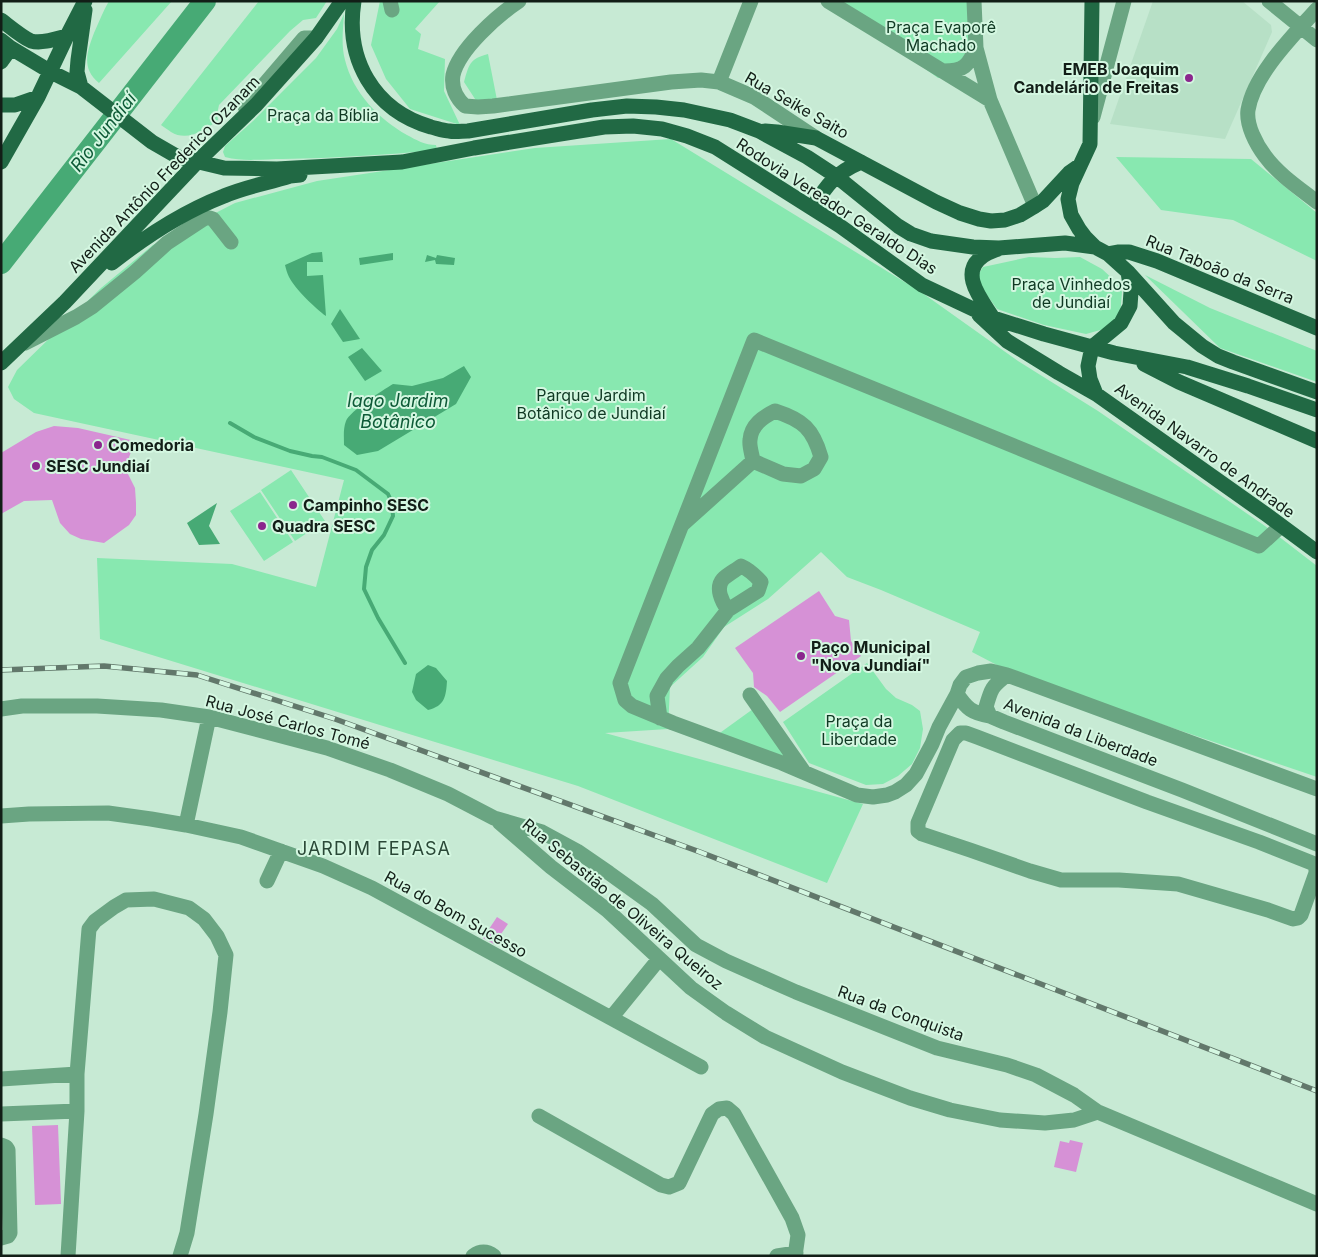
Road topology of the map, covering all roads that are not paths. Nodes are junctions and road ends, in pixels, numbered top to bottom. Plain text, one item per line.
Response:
1 (86, 1) edge
2 (342, 1) edge
3 (354, 1) edge
4 (520, 1) edge
5 (751, 1) edge
6 (828, 1) edge
7 (974, 1) edge
8 (1092, 1) edge
9 (1124, 1) edge
10 (1269, 1) edge
11 (1317, 9) edge
12 (1, 20) edge
13 (1302, 27) junction
14 (67, 36) junction
15 (1317, 40) edge
16 (6, 44) edge
17 (976, 48) junction
18 (1, 62) edge
19 (944, 71) junction
20 (51, 72) junction
21 (719, 82) junction
22 (81, 87) junction
23 (38, 98) junction
24 (990, 100) junction
25 (1, 105) edge
26 (1091, 123) junction
27 (759, 131) junction
28 (816, 138) junction
29 (198, 161) junction
30 (1, 162) edge
31 (861, 162) junction
32 (335, 166) junction
33 (1079, 166) junction
34 (836, 176) junction
35 (1068, 199) junction
36 (1317, 202) edge
37 (1039, 204) junction
38 (812, 208) junction
39 (231, 242) dead end
40 (999, 248) junction
41 (1102, 250) junction
42 (1128, 272) junction
43 (65, 302) junction
44 (972, 309) junction
45 (993, 318) junction
46 (1317, 328) edge
47 (20, 346) junction
48 (1092, 348) junction
49 (1130, 357) junction
50 (1, 363) edge
51 (1317, 392) edge
52 (1096, 394) junction
53 (1317, 410) edge
54 (1317, 441) edge
55 (753, 460) junction
56 (680, 526) junction
57 (1281, 526) junction
58 (1317, 552) edge
59 (728, 610) dead end
60 (1006, 675) junction
61 (957, 694) junction
62 (750, 695) dead end
63 (1, 709) edge
64 (972, 711) junction
65 (990, 716) junction
66 (209, 717) junction
67 (660, 718) junction
68 (939, 727) junction
69 (804, 772) junction
70 (1182, 790) junction
71 (1317, 790) edge
72 (1172, 811) junction
73 (1, 816) edge
74 (494, 818) junction
75 (186, 825) junction
76 (1317, 844) edge
77 (280, 851) junction
78 (267, 880) dead end
79 (659, 959) junction
80 (612, 1018) junction
81 (701, 1067) dead end
82 (78, 1074) junction
83 (1, 1078) edge
84 (77, 1111) junction
85 (1098, 1112) junction
86 (1, 1114) edge
87 (539, 1116) dead end
88 (1, 1145) edge
89 (1317, 1204) edge
90 (1, 1238) edge
91 (795, 1254) edge
92 (68, 1256) edge
93 (180, 1256) edge
94 (472, 1256) edge
95 (494, 1256) edge
96 (777, 1256) edge

1 - 14 main road
1 - 22 main road
2 - 29 main road, Avenida Antônio Frederico Ozanam
3 - 27 main road, Rodovia Vereador Geraldo Dias
4 - 21 street, Rua Seike Saito
5 - 21 street
6 - 19 street
7 - 17 street
8 - 26 main road
9 - 26 street
10 - 13 street
11 - 13 street
12 - 14 main road
13 - 15 street
13 - 36 street
14 - 20 main road
16 - 18 main road
16 - 20 main road, Rodovia Vereador Geraldo Dias
17 - 19 street
17 - 24 street
19 - 24 street
20 - 22 main road, Rodovia Vereador Geraldo Dias
20 - 23 main road
21 - 28 street, Rua Seike Saito
22 - 29 main road, Rodovia Vereador Geraldo Dias
23 - 25 main road
23 - 30 main road
24 - 37 street
26 - 33 main road
27 - 28 main road
27 - 34 main road, Rodovia Vereador Geraldo Dias
28 - 31 main road, Rua Seike Saito
29 - 32 main road, Rodovia Vereador Geraldo Dias
29 - 43 main road, Avenida Antônio Frederico Ozanam
31 - 34 main road
31 - 37 main road, Rua Seike Saito
32 - 38 main road, Rodovia Vereador Geraldo Dias
32 - 43 main road
33 - 35 main road
33 - 37 main road, Rua Seike Saito
34 - 38 main road
34 - 40 main road, Rodovia Vereador Geraldo Dias
35 - 37 street
35 - 41 main road
38 - 44 main road, Rodovia Vereador Geraldo Dias
39 - 47 street
40 - 41 main road, Rodovia Vereador Geraldo Dias
40 - 45 main road
41 - 42 main road
41 - 46 main road, Rua Taboão da Serra
42 - 48 main road
42 - 51 main road
43 - 47 main road, Avenida Antônio Frederico Ozanam
44 - 45 main road, Rodovia Vereador Geraldo Dias
44 - 52 main road, Avenida Navarro de Andrade
45 - 48 main road, Rodovia Vereador Geraldo Dias
47 - 50 main road, Avenida Antônio Frederico Ozanam
48 - 49 main road, Rodovia Vereador Geraldo Dias
48 - 52 main road, Avenida Navarro de Andrade
49 - 53 main road, Rodovia Vereador Geraldo Dias
49 - 54 main road
52 - 57 main road, Avenida Navarro de Andrade
55 - 55 street
55 - 56 street
56 - 57 street
56 - 67 street
57 - 58 main road, Avenida Navarro de Andrade
59 - 67 street
60 - 61 street
60 - 65 street, Avenida da Liberdade
60 - 71 street, Avenida da Liberdade
61 - 64 street
61 - 68 street
62 - 69 street
63 - 66 street, Rua José Carlos Tomé
64 - 65 street
64 - 68 street
65 - 70 street, Avenida da Liberdade
66 - 74 street, Rua José Carlos Tomé
66 - 75 street
67 - 69 street
68 - 69 street
70 - 72 street
70 - 76 street, Avenida da Liberdade
72 - 72 street
73 - 75 street, Rua do Bom Sucesso
74 - 79 street, Rua Sebastião de Oliveira Queiroz
74 - 85 street, Rua da Conquista
75 - 77 street, Rua do Bom Sucesso
77 - 78 street
77 - 80 street, Rua do Bom Sucesso
79 - 80 street
79 - 85 street, Rua Sebastião de Oliveira Queiroz
80 - 81 street, Rua do Bom Sucesso
82 - 83 street
82 - 84 street
82 - 93 street
84 - 86 street
84 - 92 street
85 - 89 street, Rua da Conquista
87 - 91 street
88 - 90 street
91 - 96 street
94 - 95 street

